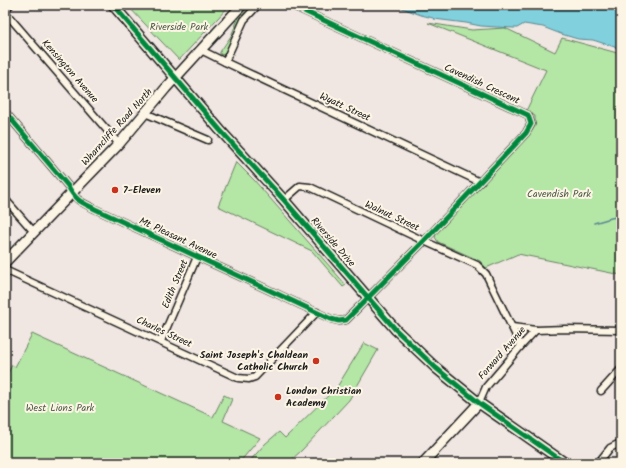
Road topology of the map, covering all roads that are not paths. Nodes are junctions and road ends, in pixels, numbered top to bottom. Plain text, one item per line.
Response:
1 (10, 5) edge
2 (113, 5) edge
3 (242, 5) edge
4 (258, 5) edge
5 (291, 5) edge
6 (5, 11) edge
7 (201, 50) junction
8 (225, 62) junction
9 (176, 78) junction
10 (5, 112) edge
11 (145, 113) junction
12 (208, 140) dead end
13 (119, 144) junction
14 (480, 182) junction
15 (72, 193) junction
16 (5, 199) edge
17 (284, 200) junction
18 (34, 232) junction
19 (424, 241) junction
20 (197, 257) junction
21 (5, 262) edge
22 (5, 270) edge
23 (369, 298) junction
24 (317, 312) junction
25 (512, 327) junction
26 (536, 330) junction
27 (621, 330) edge
28 (161, 342) junction
29 (521, 346) junction
30 (621, 369) edge
31 (601, 391) dead end
32 (479, 403) junction
33 (621, 444) edge
34 (559, 461) edge
35 (423, 463) edge
36 (598, 463) edge

1 - 6 street
2 - 9 main road, Riverside Drive
3 - 7 main road, Wharncliffe Road North
4 - 8 street
5 - 14 street, Cavendish Crescent
6 - 13 street, Kensington Avenue
7 - 8 street, Wyatt Street
7 - 9 main road, Wharncliffe Road North
8 - 14 street, Wyatt Street
9 - 11 main road, Wharncliffe Road North
9 - 17 main road, Riverside Drive
10 - 15 street, Mt Pleasant Avenue
11 - 12 street
11 - 13 main road, Wharncliffe Road North
13 - 15 main road, Wharncliffe Road North
14 - 19 street, Cavendish Crescent
15 - 18 main road, Wharncliffe Road North
15 - 20 street, Mt Pleasant Avenue
16 - 18 street
17 - 19 street, Walnut Street
17 - 23 main road, Riverside Drive
18 - 21 main road, Wharncliffe Road North
19 - 23 street, Cavendish Crescent
19 - 25 street, Walnut Street
20 - 24 street, Mt Pleasant Avenue
20 - 28 street, Edith Street
22 - 28 street, Charles Street
23 - 24 street, Mt Pleasant Avenue
23 - 32 main road, Riverside Drive
24 - 28 street, Charles Street
25 - 26 street
25 - 29 street, Walnut Street
26 - 27 street, Forward Avenue
26 - 29 street, Forward Avenue
29 - 32 street, Forward Avenue
30 - 31 street
32 - 34 main road, Riverside Drive
32 - 35 main road
33 - 36 street

